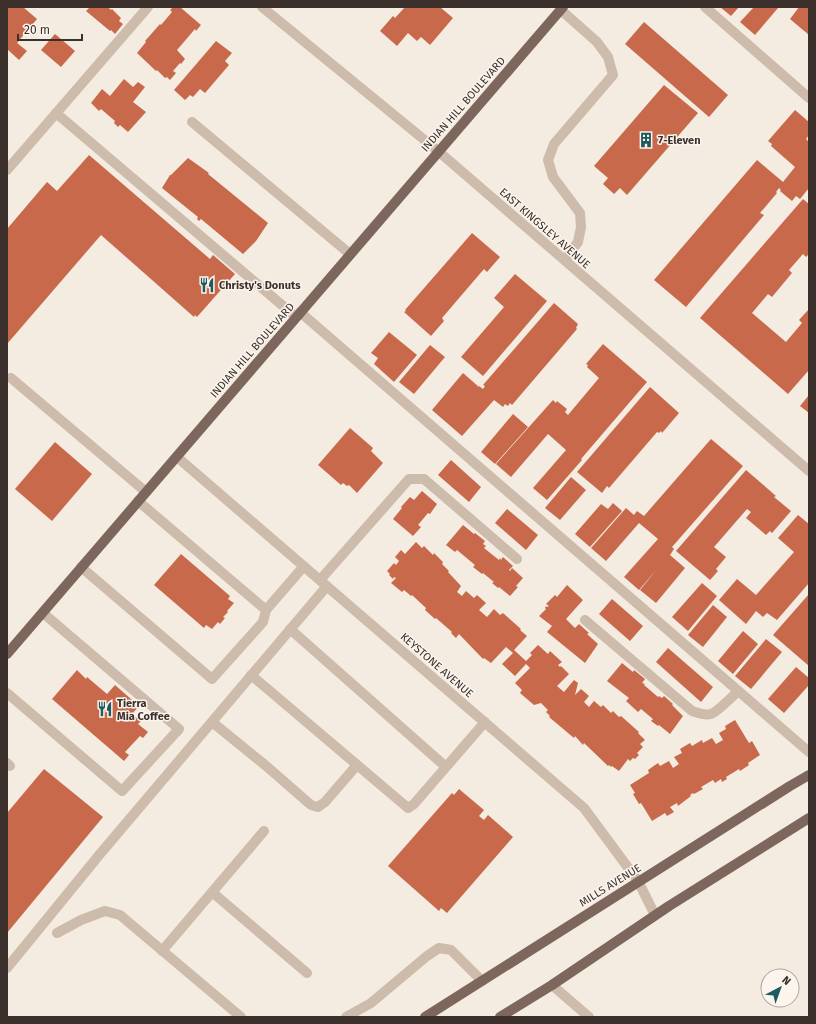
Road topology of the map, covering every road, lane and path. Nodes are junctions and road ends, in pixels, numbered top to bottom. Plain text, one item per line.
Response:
1 (148, 7) edge
2 (262, 7) edge
3 (705, 7) edge
4 (562, 8) edge
5 (809, 98) edge
6 (56, 113) junction
7 (192, 122) dead end
8 (438, 151) junction
9 (7, 170) edge
10 (350, 254) junction
11 (565, 260) junction
12 (298, 315) junction
13 (11, 378) dead end
14 (177, 456) junction
15 (809, 472) edge
16 (146, 492) junction
17 (138, 501) junction
18 (517, 559) dead end
19 (304, 566) junction
20 (81, 567) junction
21 (323, 583) junction
22 (266, 610) junction
23 (42, 613) junction
24 (584, 620) dead end
25 (290, 629) junction
26 (7, 654) edge
27 (251, 675) junction
28 (738, 691) junction
29 (7, 693) edge
30 (212, 722) junction
31 (485, 722) junction
32 (809, 752) edge
33 (357, 764) junction
34 (446, 767) junction
35 (809, 775) edge
36 (809, 818) edge
37 (264, 831) dead end
38 (638, 881) junction
39 (212, 892) junction
40 (655, 916) junction
41 (57, 934) dead end
42 (162, 951) junction
43 (7, 968) edge
44 (307, 973) dead end
45 (482, 981) junction
46 (552, 985) junction
47 (241, 1017) edge
48 (346, 1017) edge
49 (425, 1017) edge
50 (500, 1017) edge
51 (589, 1017) edge

1 - 6 street
2 - 8 street, EAST KINGSLEY AVENUE
3 - 5 street
4 - 8 main road, INDIAN HILL BOULEVARD
4 - 11 street
6 - 9 street
6 - 12 street
7 - 10 street
8 - 10 main road, INDIAN HILL BOULEVARD
8 - 11 street, EAST KINGSLEY AVENUE
10 - 12 main road, INDIAN HILL BOULEVARD
11 - 15 street, EAST KINGSLEY AVENUE
12 - 14 main road, INDIAN HILL BOULEVARD
12 - 28 street
13 - 16 street
14 - 16 main road, INDIAN HILL BOULEVARD
14 - 19 street, KEYSTONE AVENUE
16 - 17 main road, INDIAN HILL BOULEVARD
17 - 20 main road, INDIAN HILL BOULEVARD
17 - 22 street
18 - 21 street
19 - 21 street, KEYSTONE AVENUE
19 - 22 street
20 - 22 street
20 - 23 main road, INDIAN HILL BOULEVARD
21 - 25 street
21 - 31 street, KEYSTONE AVENUE
23 - 26 main road, INDIAN HILL BOULEVARD
23 - 29 street
24 - 28 street
25 - 27 street
25 - 34 street
27 - 30 street
27 - 33 street
28 - 32 street
30 - 33 street
30 - 43 street
31 - 34 street
31 - 38 street, KEYSTONE AVENUE
33 - 34 street
35 - 38 main road, MILLS AVENUE
36 - 40 main road
37 - 39 street
38 - 40 street, KEYSTONE AVENUE
38 - 45 main road, MILLS AVENUE
39 - 42 street
39 - 44 street
40 - 46 main road
41 - 42 street
42 - 47 street
45 - 48 street
45 - 49 main road, MILLS AVENUE
46 - 50 main road
46 - 51 street

